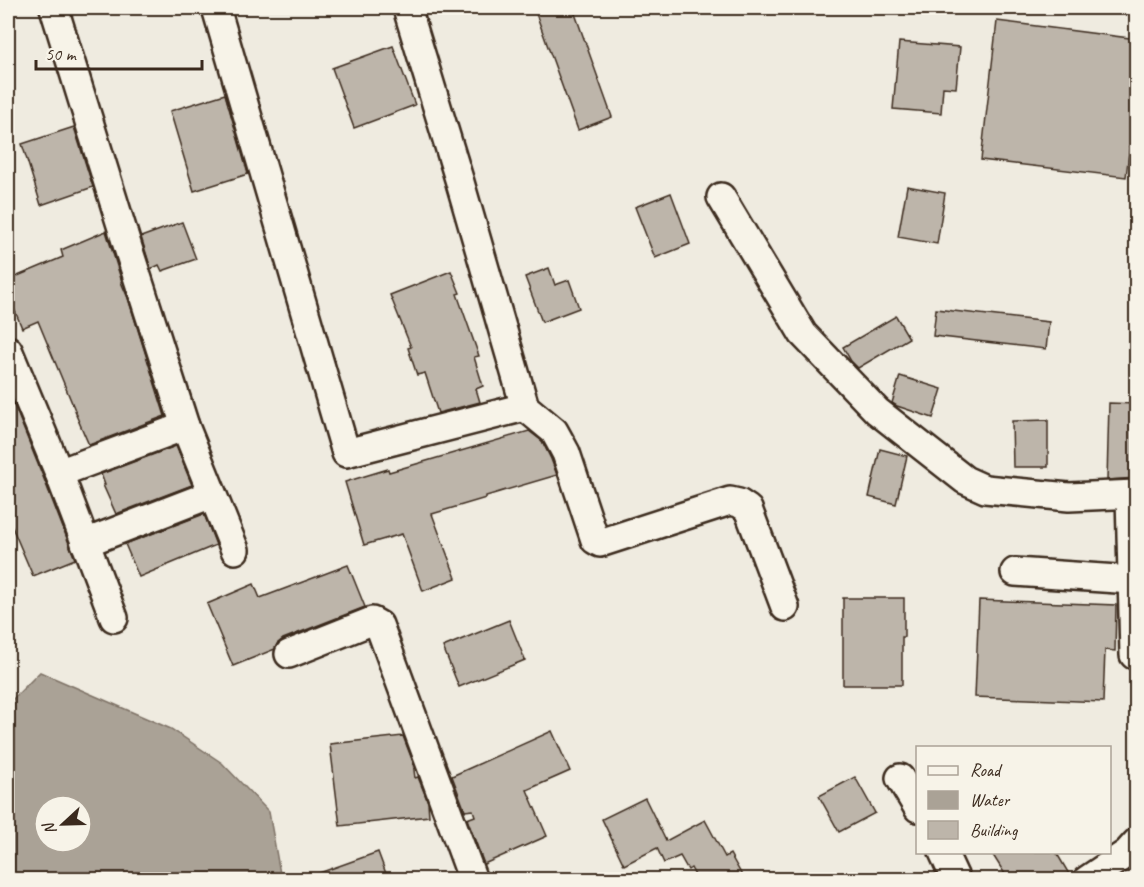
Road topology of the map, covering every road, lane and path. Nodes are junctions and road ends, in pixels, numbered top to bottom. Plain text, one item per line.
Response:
1 (54, 8) edge
2 (216, 8) edge
3 (407, 8) edge
4 (721, 197) dead end
5 (8, 350) edge
6 (525, 407) junction
7 (185, 426) junction
8 (59, 473) junction
9 (212, 494) junction
10 (1133, 495) edge
11 (85, 543) junction
12 (236, 550) dead end
13 (1015, 572) dead end
14 (1132, 580) junction
15 (785, 607) dead end
16 (114, 618) dead end
17 (289, 654) dead end
18 (1134, 655) dead end
19 (900, 778) dead end
20 (916, 805) edge
21 (1127, 850) edge
22 (944, 854) edge
23 (473, 879) edge
24 (956, 879) edge
25 (1087, 879) edge

1 - 7 street
2 - 6 street
3 - 6 street
4 - 10 street
5 - 8 street
6 - 15 street
7 - 8 street
7 - 9 street
8 - 11 street
9 - 11 street
9 - 12 street
10 - 14 street
11 - 16 street
13 - 14 street
14 - 18 street
17 - 23 street
19 - 20 street
21 - 25 street
22 - 24 street

